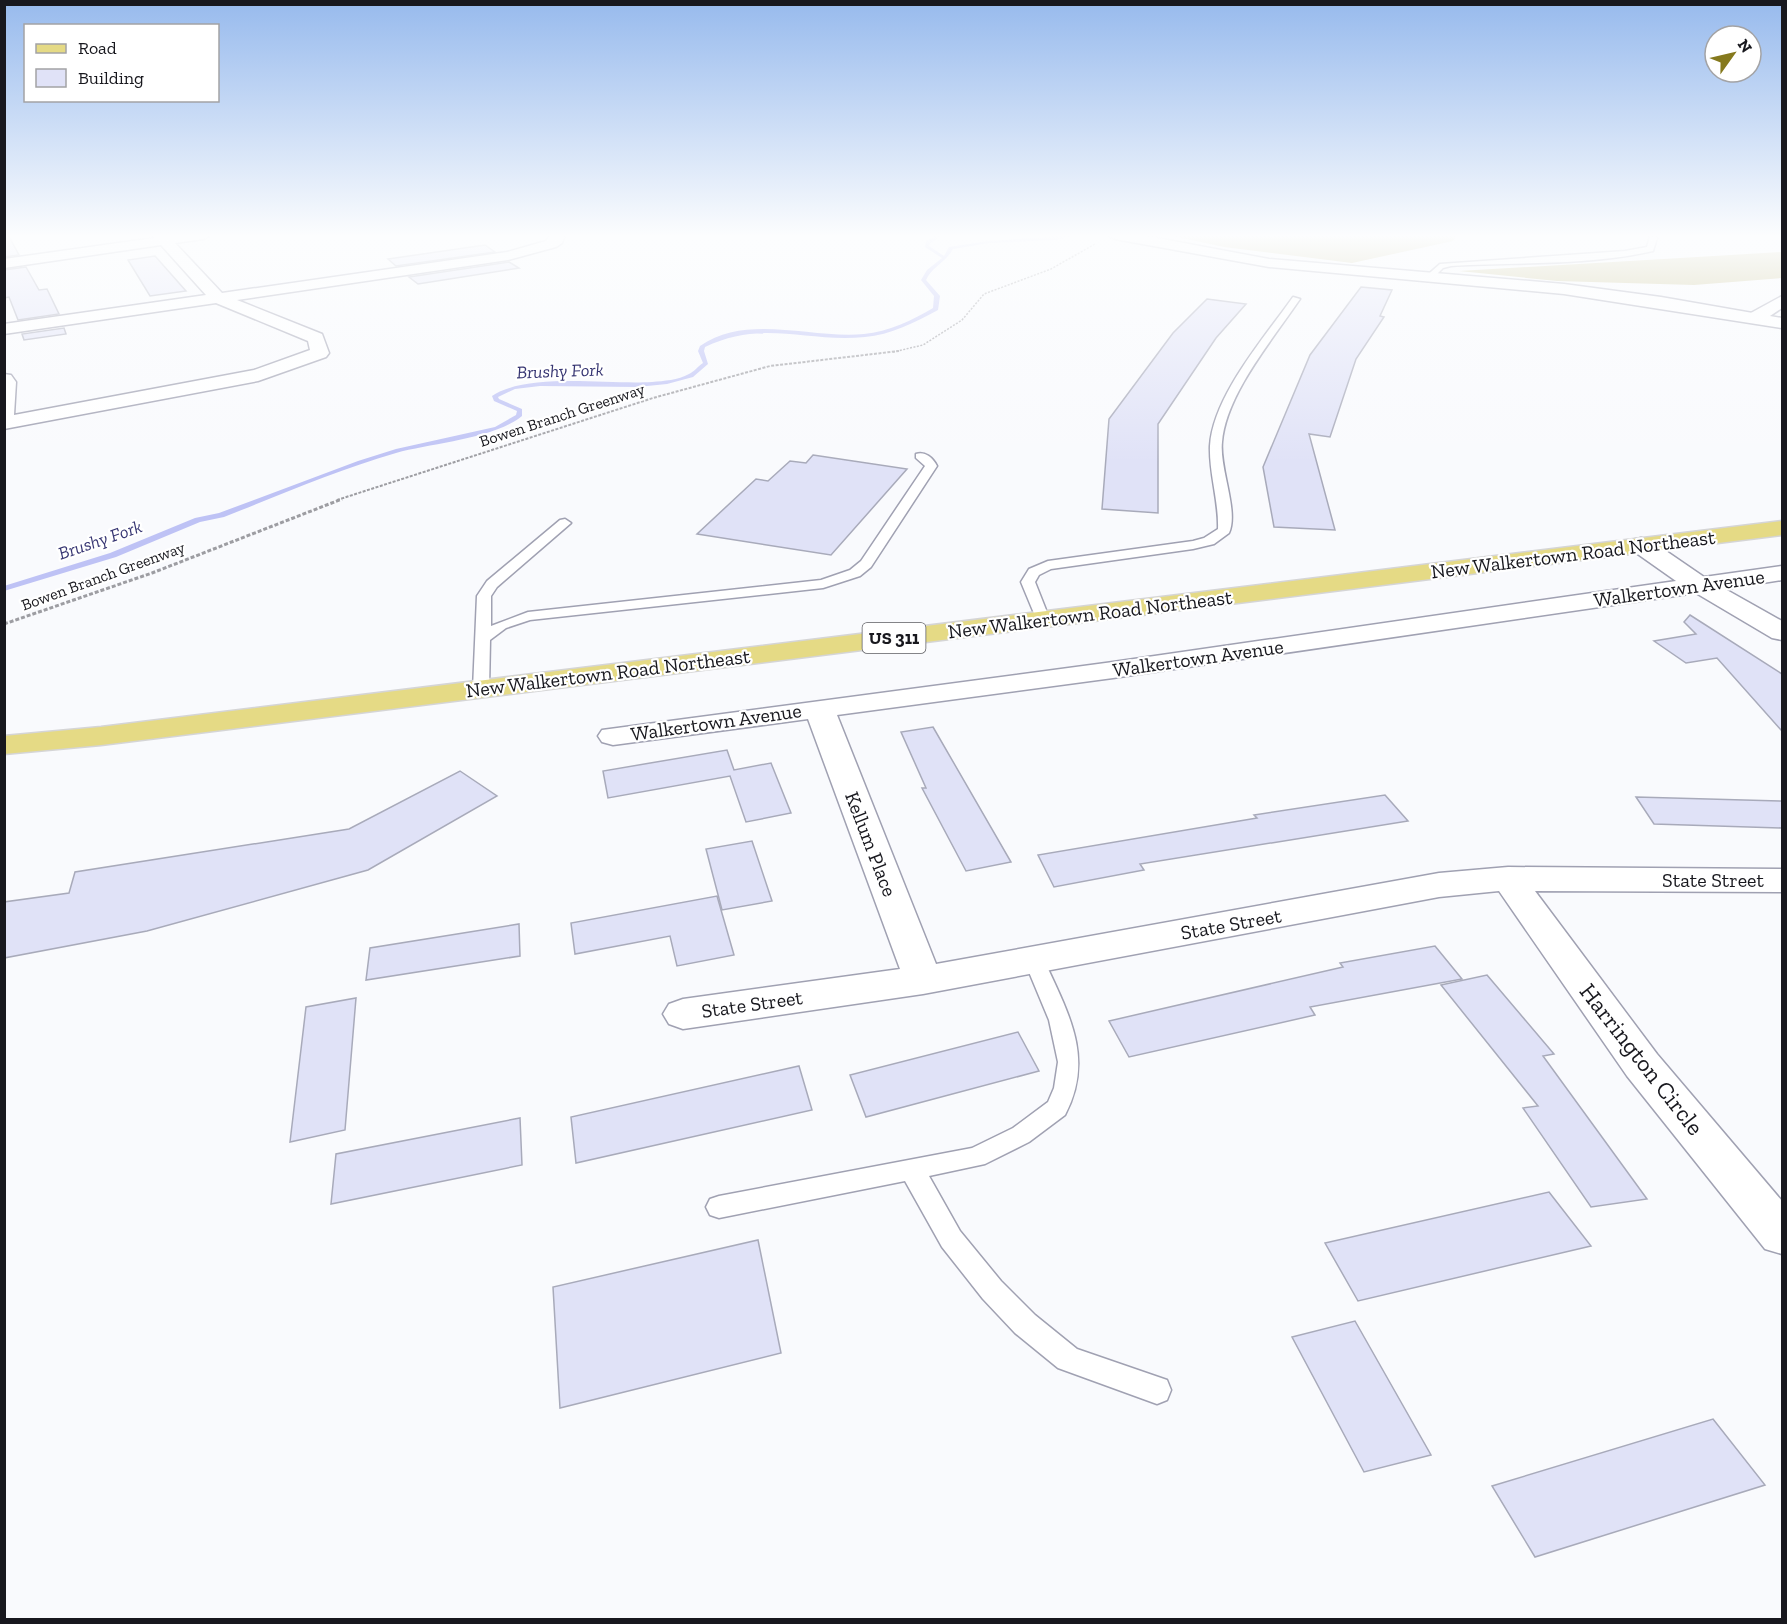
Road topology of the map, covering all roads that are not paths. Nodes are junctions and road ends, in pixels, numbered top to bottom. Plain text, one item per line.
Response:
1 (127, 311) edge
2 (249, 311) edge
3 (1288, 311) edge
4 (1707, 311) edge
5 (1766, 311) edge
6 (1755, 318) junction
7 (1782, 323) edge
8 (4, 328) edge
9 (4, 379) edge
10 (4, 416) edge
11 (4, 423) edge
12 (921, 456) dead end
13 (565, 523) dead end
14 (1782, 528) edge
15 (1641, 545) junction
16 (1782, 573) edge
17 (1698, 584) junction
18 (1043, 620) junction
19 (1782, 632) edge
20 (483, 638) junction
21 (481, 689) junction
22 (819, 708) junction
23 (613, 736) dead end
24 (4, 745) edge
25 (1508, 879) junction
26 (1782, 880) edge
27 (1034, 960) junction
28 (923, 980) junction
29 (683, 1014) dead end
30 (912, 1170) junction
31 (719, 1207) dead end
32 (1782, 1234) edge
33 (1157, 1390) dead end

1 - 8 street
2 - 11 street
3 - 18 lane
4 - 6 street
5 - 6 street
6 - 7 street
9 - 10 street
12 - 20 lane
13 - 20 lane
14 - 15 main road, New Walkertown Road Northeast / US 311
15 - 17 street
15 - 18 main road, New Walkertown Road Northeast / US 311
16 - 17 street, Walkertown Avenue
17 - 19 street
17 - 22 street, Walkertown Avenue
18 - 21 main road, New Walkertown Road Northeast / US 311
20 - 21 lane
21 - 24 main road, New Walkertown Road Northeast / US 311
22 - 23 street, Walkertown Avenue
22 - 28 street, Kellum Place
25 - 26 street, State Street
25 - 27 street, State Street
25 - 32 street, Harrington Circle
27 - 28 street, State Street
27 - 30 lane
28 - 29 street, State Street
30 - 31 lane
30 - 33 lane

